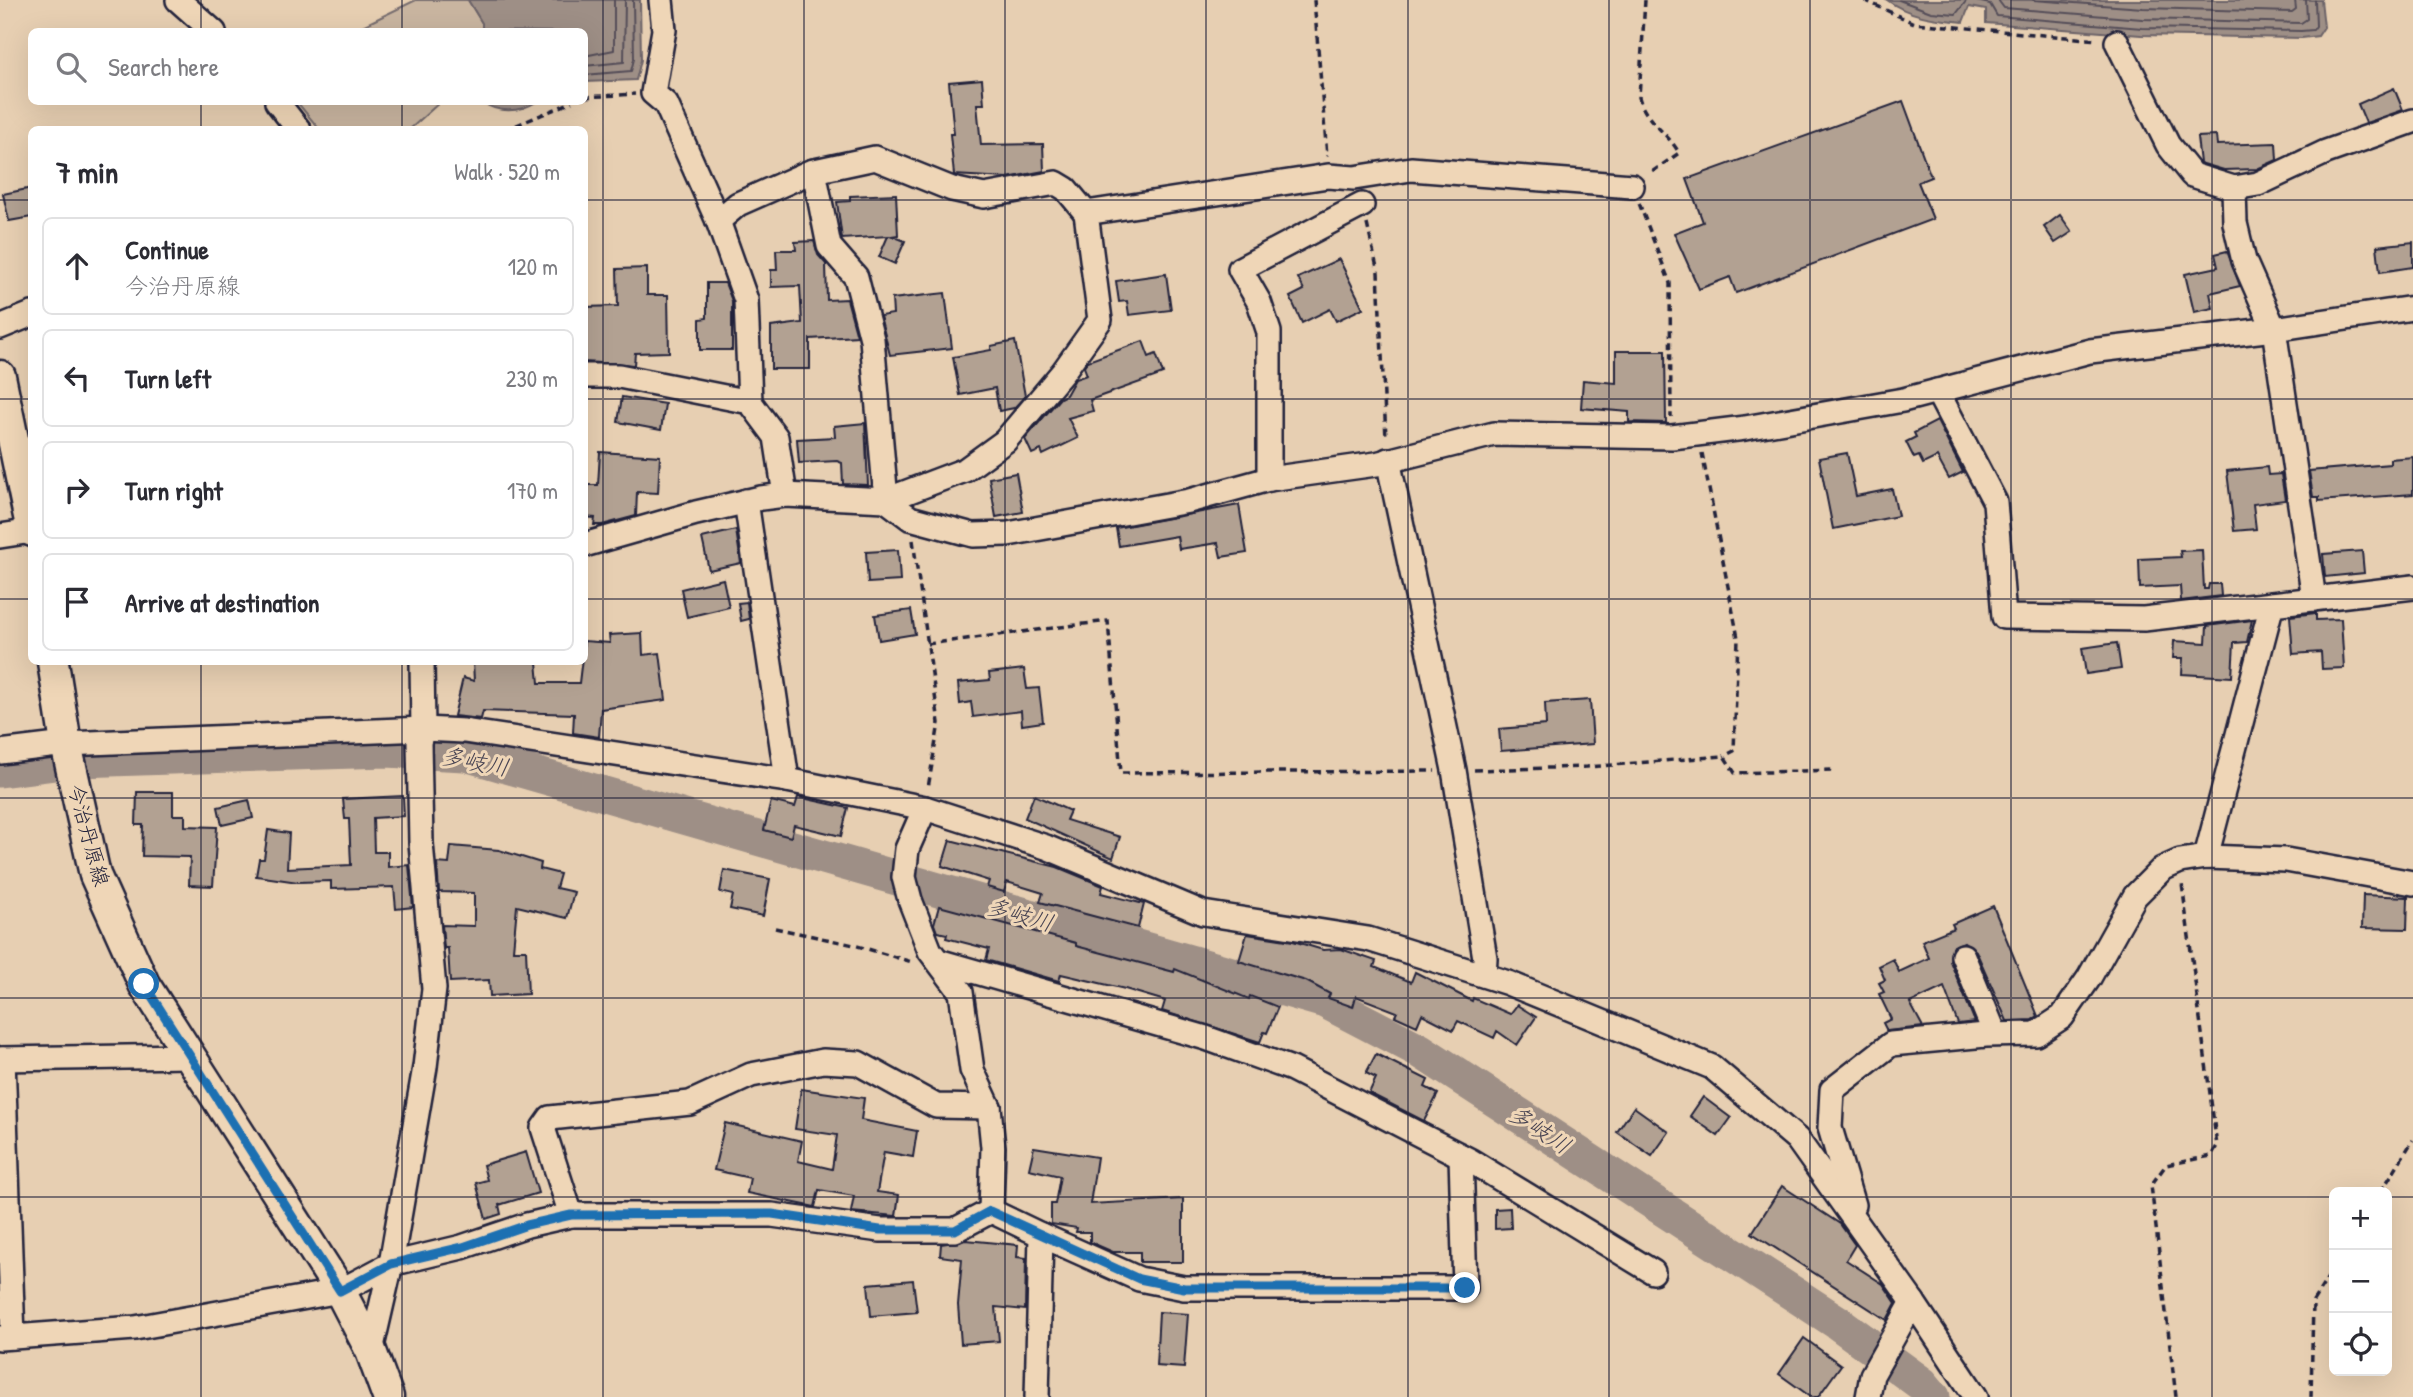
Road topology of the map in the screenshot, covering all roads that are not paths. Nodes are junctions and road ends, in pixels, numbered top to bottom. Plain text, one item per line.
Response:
1 (178, 0) edge
2 (661, 0) edge
3 (210, 28) edge
4 (2117, 42) road end
5 (279, 105) edge
6 (2413, 121) edge
7 (296, 126) edge
8 (814, 171) junction
9 (1632, 186) road end
10 (2234, 188) junction
11 (1362, 205) road end
12 (1086, 213) junction
13 (718, 221) junction
14 (2413, 308) edge
15 (28, 316) edge
16 (0, 327) edge
17 (2274, 329) junction
18 (0, 376) edge
19 (588, 376) edge
20 (1937, 391) junction
21 (750, 402) junction
22 (1388, 460) junction
23 (1269, 479) junction
24 (785, 495) junction
25 (886, 500) junction
26 (746, 501) junction
27 (28, 512) edge
28 (28, 532) edge
29 (0, 536) edge
30 (588, 544) edge
31 (2413, 587) edge
32 (2314, 599) junction
33 (2272, 604) junction
34 (53, 665) edge
35 (422, 665) edge
36 (423, 729) junction
37 (66, 744) junction
38 (0, 752) edge
39 (787, 780) junction
40 (925, 808) junction
41 (2206, 857) junction
42 (2413, 883) edge
43 (1962, 956) dead end
44 (941, 965) junction
45 (1484, 975) junction
46 (1995, 1034) junction
47 (190, 1056) junction
48 (2, 1059) edge
49 (989, 1107) junction
50 (1461, 1156) junction
51 (990, 1211) junction
52 (571, 1215) junction
53 (1858, 1222) junction
54 (1041, 1235) junction
55 (391, 1264) junction
56 (1653, 1272) dead end
57 (340, 1291) junction
58 (1913, 1302) junction
59 (6, 1337) edge
60 (371, 1351) junction
61 (388, 1397) edge
62 (1037, 1397) edge
63 (1867, 1397) edge
64 (1976, 1397) edge

1 - 3 street
2 - 13 street
4 - 10 street
5 - 7 street
6 - 10 street
8 - 12 street
8 - 13 street
8 - 25 street
9 - 12 street
10 - 17 street
11 - 23 street
12 - 25 street
13 - 21 street
14 - 17 street
15 - 16 street
17 - 20 street
17 - 32 street
18 - 27 main road
19 - 21 street
20 - 22 street
20 - 33 street
21 - 24 street
22 - 23 street
22 - 45 street
23 - 25 street
24 - 25 street
24 - 26 street
26 - 30 street
26 - 39 street
28 - 29 street
31 - 32 street
32 - 33 street
33 - 41 street
34 - 37 main road, 今治丹原線
35 - 36 street
36 - 37 street
36 - 39 street
36 - 55 street
37 - 38 street
37 - 47 main road, 今治丹原線
39 - 40 street
40 - 44 street
40 - 45 street
41 - 42 street
41 - 46 street
43 - 46 street
44 - 49 street
44 - 50 street
45 - 53 street
46 - 53 street
47 - 48 street
47 - 57 main road, 今治丹原線
48 - 59 street
49 - 51 street
49 - 52 street
50 - 54 street
50 - 56 street
51 - 52 street
51 - 54 street
52 - 55 street
53 - 58 street
54 - 62 street
55 - 57 street
55 - 60 street
57 - 59 street
57 - 60 main road, 今治丹原線
58 - 63 street
58 - 64 street
60 - 61 main road, 今治丹原線

